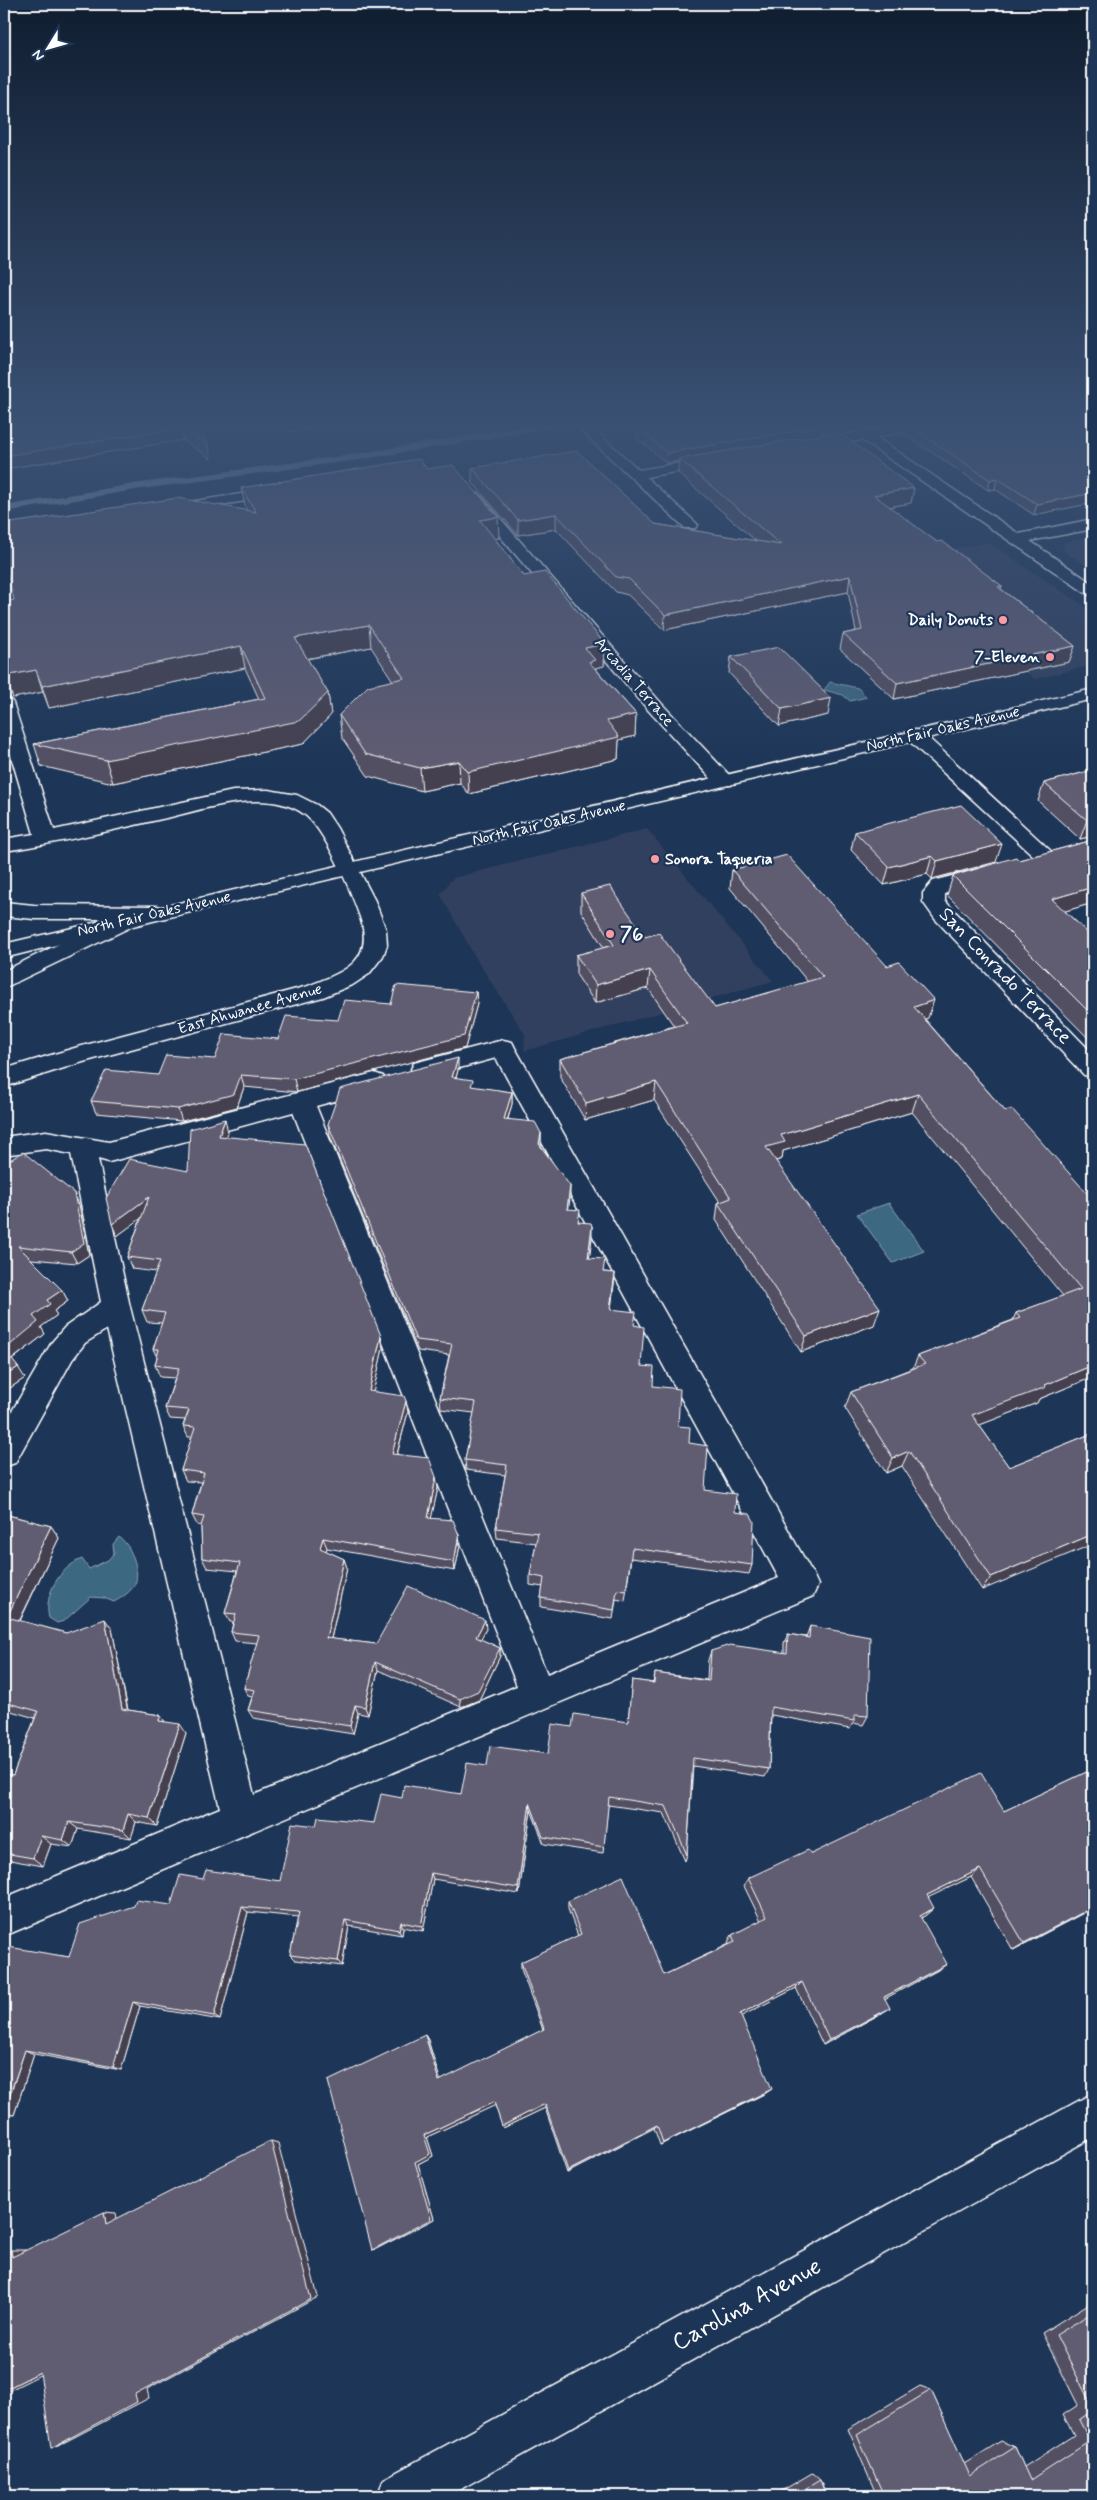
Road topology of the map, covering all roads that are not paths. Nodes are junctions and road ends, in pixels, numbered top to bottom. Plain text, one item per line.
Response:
1 (510, 539) edge
2 (1017, 539) edge
3 (1093, 592) edge
4 (1093, 694) edge
5 (4, 703) edge
6 (915, 736) junction
7 (724, 781) junction
8 (46, 838) junction
9 (4, 845) edge
10 (348, 868) junction
11 (4, 909) edge
12 (157, 913) junction
13 (129, 920) junction
14 (4, 951) edge
15 (4, 980) edge
16 (1093, 1069) edge
17 (4, 1078) edge
18 (301, 1101) junction
19 (4, 1146) edge
20 (82, 1146) junction
21 (116, 1307) junction
22 (4, 1453) edge
23 (538, 1694) junction
24 (241, 1818) junction
25 (4, 1917) edge
26 (1093, 2114) edge
27 (418, 2492) edge

1 - 7 main road, Arcadia Terrace
2 - 3 main road
4 - 6 main road, North Fair Oaks Avenue
5 - 8 main road
6 - 7 main road, North Fair Oaks Avenue
6 - 16 main road, San Conrado Terrace
7 - 10 main road, North Fair Oaks Avenue
8 - 9 main road, East Ahwanee Avenue
8 - 10 main road, East Ahwanee Avenue
10 - 12 main road, North Fair Oaks Avenue
10 - 17 main road, East Ahwanee Avenue
11 - 12 main road
12 - 13 main road, North Fair Oaks Avenue
13 - 14 main road, North Fair Oaks Avenue
13 - 15 main road
18 - 20 main road
18 - 23 main road
18 - 23 main road
19 - 20 main road
20 - 21 main road
21 - 22 main road
21 - 24 main road
23 - 24 main road
24 - 25 main road
26 - 27 main road, Carolina Avenue

